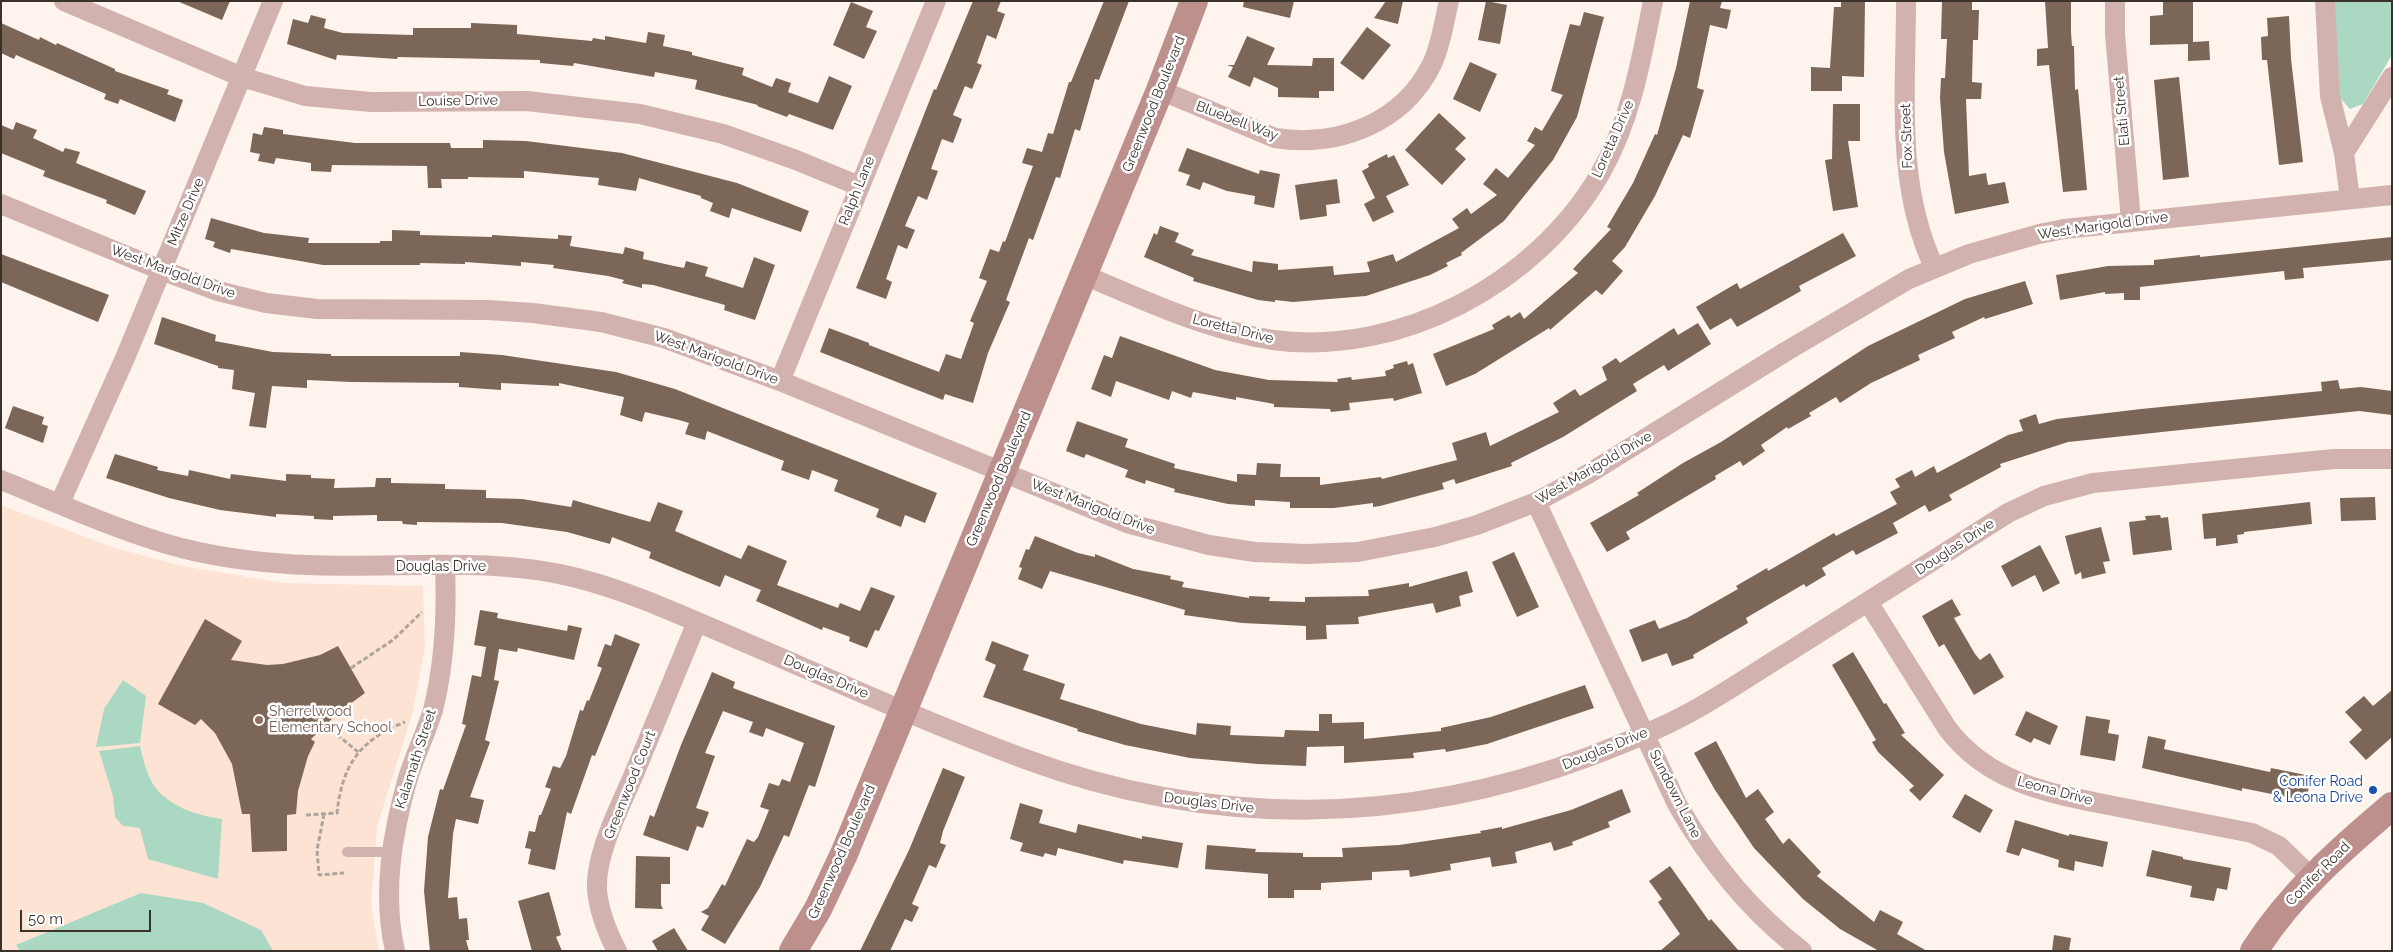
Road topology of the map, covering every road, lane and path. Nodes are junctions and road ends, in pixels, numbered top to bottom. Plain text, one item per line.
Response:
1 (64, 1) edge
2 (273, 1) edge
3 (936, 1) edge
4 (1194, 1) edge
5 (1448, 1) edge
6 (1653, 1) edge
7 (1906, 1) edge
8 (2115, 1) edge
9 (2325, 1) edge
10 (242, 77) junction
11 (2392, 77) edge
12 (1160, 90) junction
13 (2344, 153) junction
14 (859, 186) junction
15 (2392, 195) edge
16 (2350, 199) junction
17 (1, 204) edge
18 (2131, 221) junction
19 (1934, 267) junction
20 (161, 270) junction
21 (1084, 275) junction
22 (780, 381) junction
23 (2392, 459) edge
24 (1001, 472) junction
25 (1, 480) edge
26 (1536, 502) junction
27 (60, 504) junction
28 (445, 566) junction
29 (1868, 602) junction
30 (422, 612) dead end
31 (697, 622) junction
32 (351, 668) dead end
33 (903, 710) junction
34 (312, 717) dead end
35 (404, 722) dead end
36 (1645, 734) junction
37 (358, 752) junction
38 (2391, 808) edge
39 (324, 814) junction
40 (306, 815) dead end
41 (347, 852) dead end
42 (391, 852) junction
43 (344, 874) dead end
44 (2312, 878) junction
45 (394, 951) edge
46 (617, 951) edge
47 (793, 951) edge
48 (1802, 951) edge
49 (2254, 951) edge

1 - 10 street, Louise Drive
2 - 10 street, Mitze Drive
3 - 14 street, Ralph Lane
4 - 12 street, Greenwood Boulevard
5 - 12 street, Bluebell Way
6 - 21 street, Loretta Drive
7 - 19 street, Fox Street
8 - 18 street, Elati Street
9 - 13 street
10 - 14 street, Louise Drive
10 - 20 street, Mitze Drive
11 - 13 street
12 - 21 street, Greenwood Boulevard
13 - 16 street
14 - 22 street, Ralph Lane
15 - 16 street, West Marigold Drive
16 - 18 street, West Marigold Drive
17 - 20 street, West Marigold Drive
18 - 19 street, West Marigold Drive
19 - 26 street, West Marigold Drive
20 - 22 street, West Marigold Drive
20 - 27 street, Mitze Drive
21 - 24 street, Greenwood Boulevard
22 - 24 street, West Marigold Drive
23 - 29 street, Douglas Drive
24 - 26 street, West Marigold Drive
24 - 33 street, Greenwood Boulevard
25 - 27 street, Douglas Drive
26 - 36 street, Sundown Lane
27 - 28 street, Douglas Drive
28 - 31 street, Douglas Drive
28 - 42 street, Kalamath Street
29 - 36 street, Douglas Drive
29 - 44 street, Leona Drive
30 - 32 path
31 - 33 street, Douglas Drive
31 - 46 street, Greenwood Court
33 - 36 street, Douglas Drive
33 - 47 street, Greenwood Boulevard
34 - 37 path
35 - 37 path
36 - 48 street, Sundown Lane
37 - 39 path
38 - 44 street, Conifer Road
39 - 40 path
39 - 43 path
41 - 42 lane
42 - 45 street, Kalamath Street
44 - 49 street, Conifer Road

